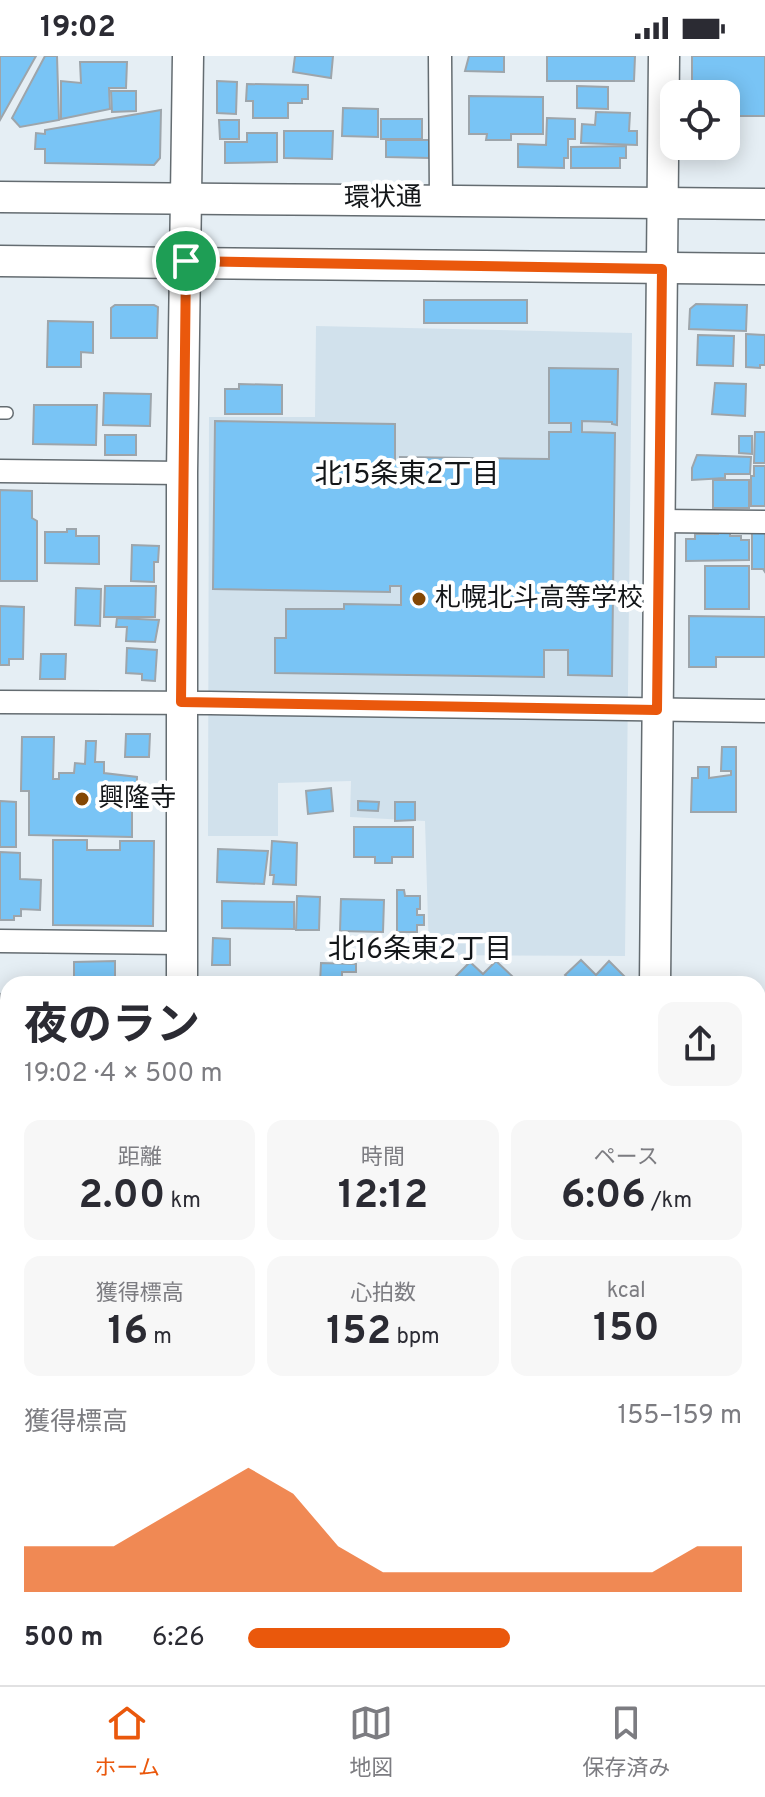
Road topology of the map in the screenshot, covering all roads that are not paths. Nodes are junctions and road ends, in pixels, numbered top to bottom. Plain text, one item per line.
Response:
1 (188, 56) edge
2 (440, 56) edge
3 (664, 56) edge
4 (0, 197) edge
5 (186, 199) junction
6 (441, 199) junction
7 (662, 202) junction
8 (765, 204) edge
9 (0, 261) edge
10 (186, 261) junction
11 (662, 269) junction
12 (765, 269) edge
13 (0, 471) edge
14 (182, 473) junction
15 (659, 521) junction
16 (765, 522) edge
17 (0, 702) edge
18 (181, 702) junction
19 (657, 710) junction
20 (765, 711) edge
21 (0, 941) edge
22 (182, 943) junction
23 (182, 976) edge
24 (655, 976) edge

1 - 5 street
2 - 6 street
3 - 7 street
4 - 5 street, 環状通
5 - 6 street, 環状通
5 - 10 street
6 - 7 street, 環状通
7 - 8 street, 環状通
7 - 11 street
9 - 10 street
10 - 11 street
10 - 14 street
11 - 12 street
11 - 15 street
13 - 14 street
14 - 18 street
15 - 16 street
15 - 19 street
17 - 18 street
18 - 19 street
18 - 22 street
19 - 20 street
19 - 24 street
21 - 22 street
22 - 23 street

